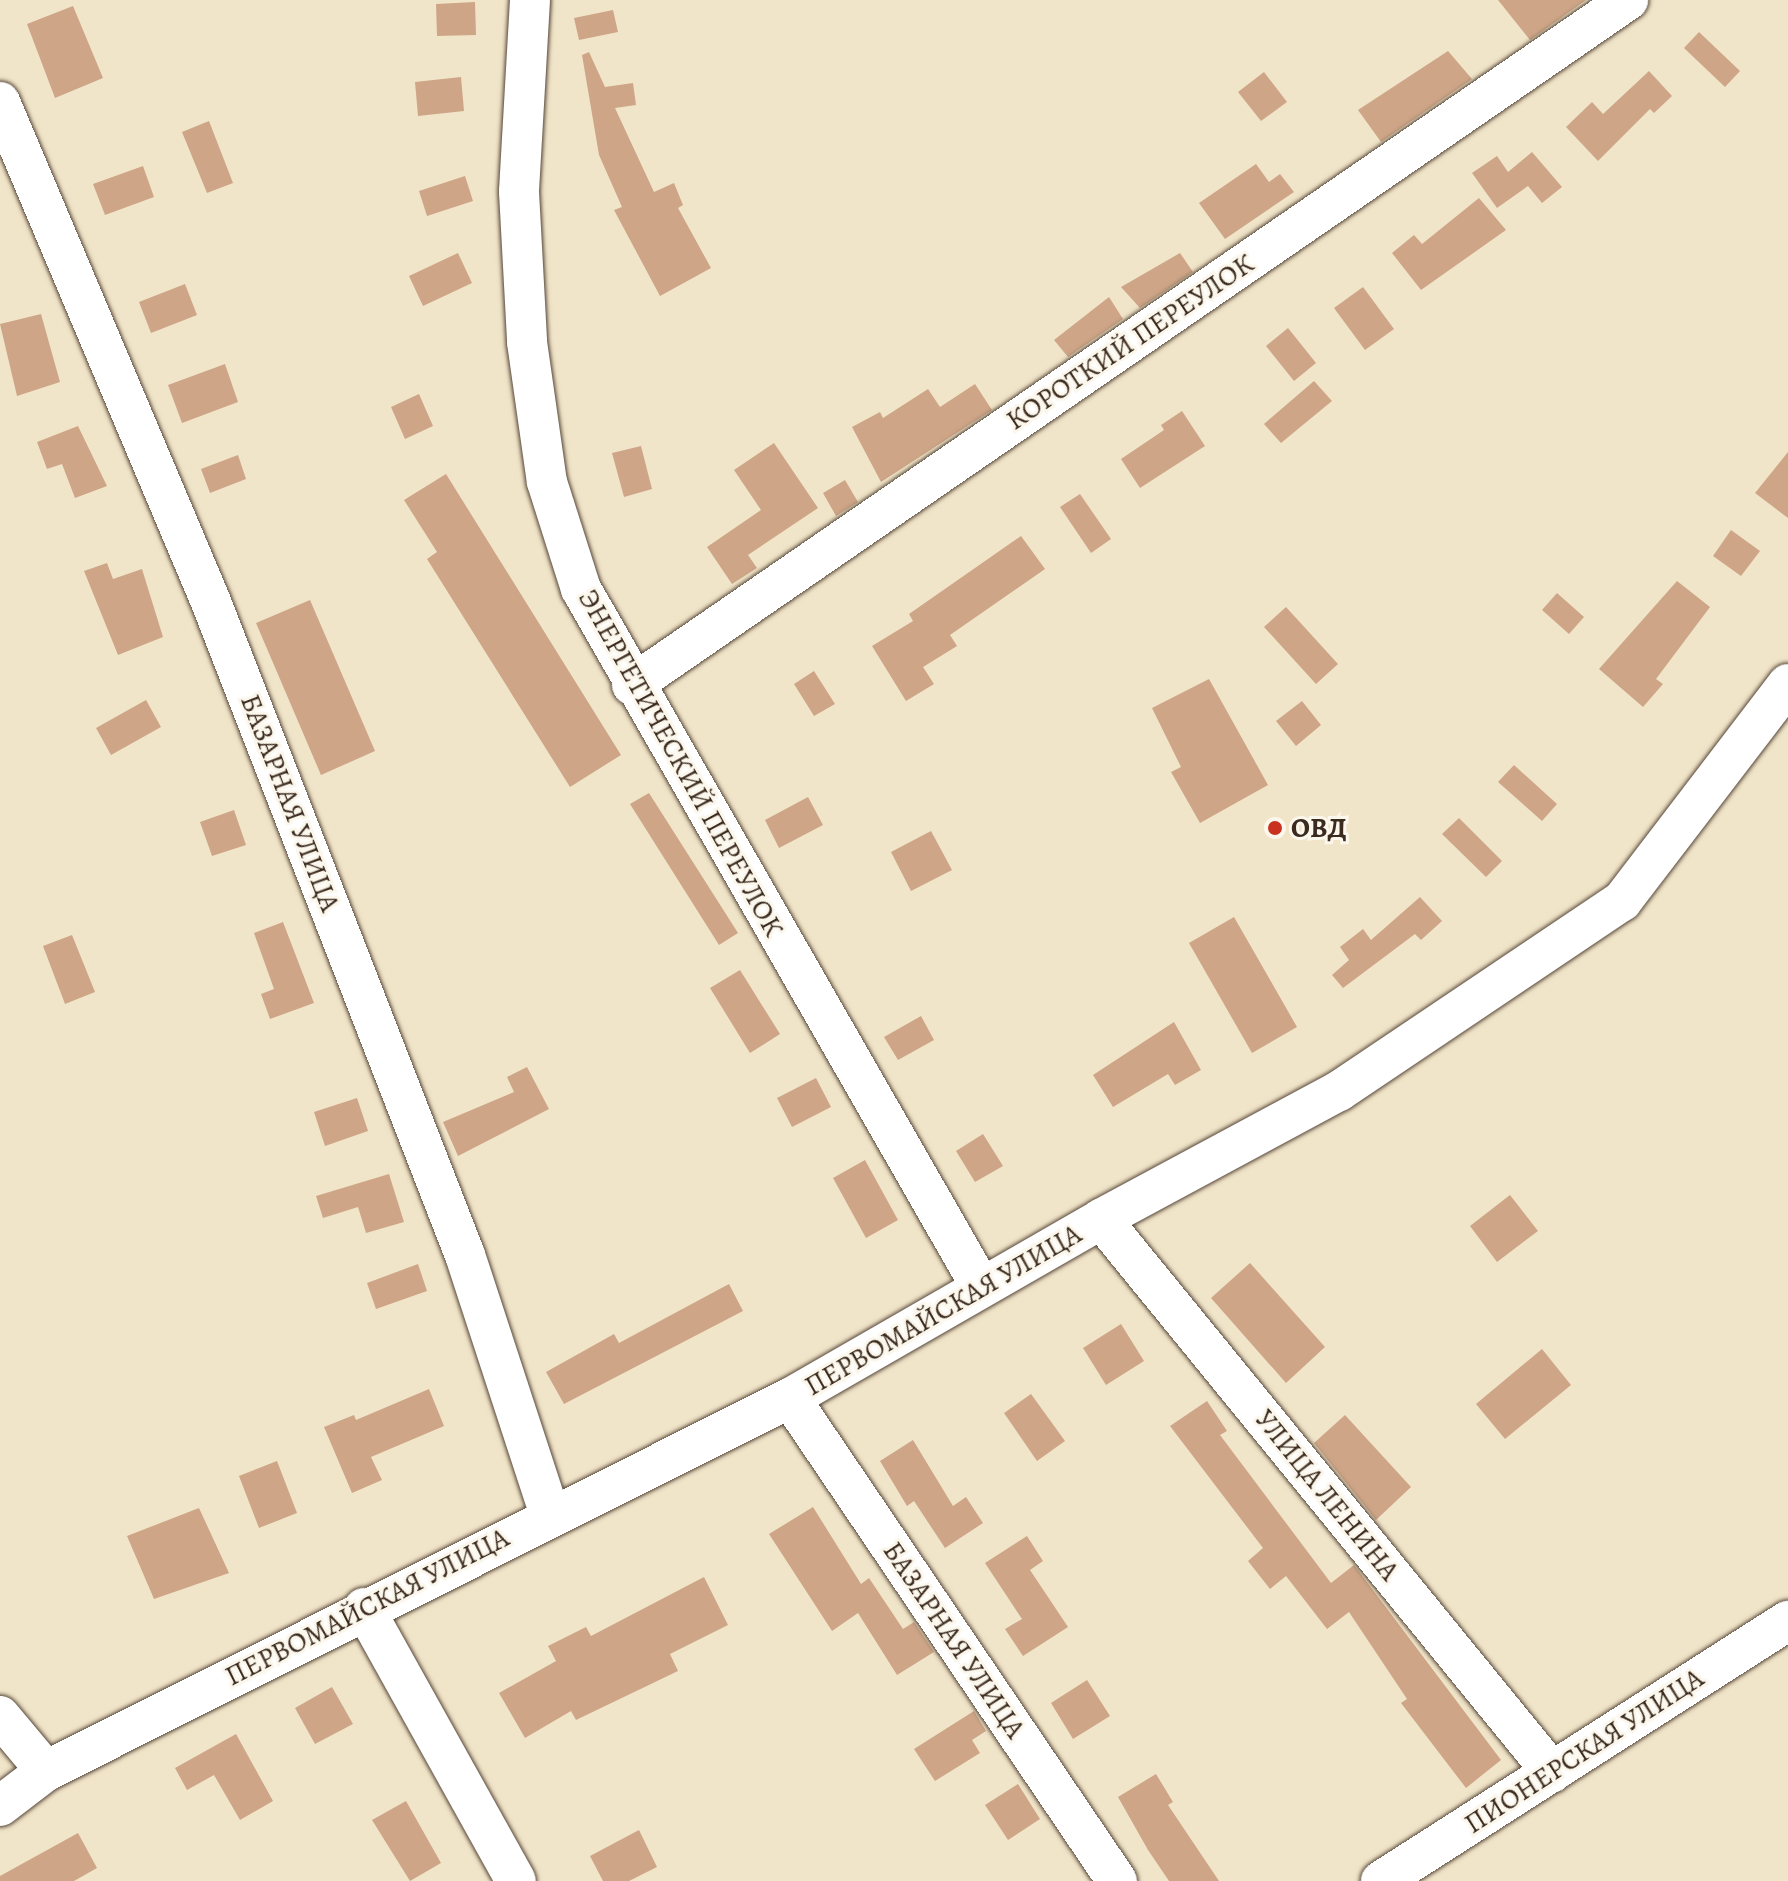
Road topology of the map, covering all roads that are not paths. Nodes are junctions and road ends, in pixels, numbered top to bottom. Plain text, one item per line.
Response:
1 (530, 0) edge
2 (1628, 0) edge
3 (0, 102) edge
4 (1788, 684) edge
5 (632, 685) junction
6 (1101, 1219) junction
7 (981, 1287) junction
8 (790, 1398) junction
9 (550, 1515) junction
10 (364, 1608) junction
11 (1788, 1621) edge
12 (0, 1716) edge
13 (46, 1771) junction
14 (1552, 1772) junction
15 (0, 1806) edge
16 (516, 1881) edge
17 (1117, 1881) edge
18 (1381, 1881) edge

1 - 5 street, ЭНЕРГЕТИЧЕСКИЙ ПЕРЕУЛОК
2 - 5 street, КОРОТКИЙ ПЕРЕУЛОК
3 - 9 street, БАЗАРНАЯ УЛИЦА
4 - 6 street, ПЕРВОМАЙСКАЯ УЛИЦА
5 - 7 street, ЭНЕРГЕТИЧЕСКИЙ ПЕРЕУЛОК
6 - 7 street, ПЕРВОМАЙСКАЯ УЛИЦА
6 - 14 street, УЛИЦА ЛЕНИНА
7 - 8 street, ПЕРВОМАЙСКАЯ УЛИЦА
8 - 9 street, ПЕРВОМАЙСКАЯ УЛИЦА
8 - 17 street, БАЗАРНАЯ УЛИЦА
9 - 10 street, ПЕРВОМАЙСКАЯ УЛИЦА
10 - 13 street, ПЕРВОМАЙСКАЯ УЛИЦА
10 - 16 street
11 - 14 street, ПИОНЕРСКАЯ УЛИЦА
12 - 13 street
13 - 15 street, ПЕРВОМАЙСКАЯ УЛИЦА
14 - 18 street, ПИОНЕРСКАЯ УЛИЦА

